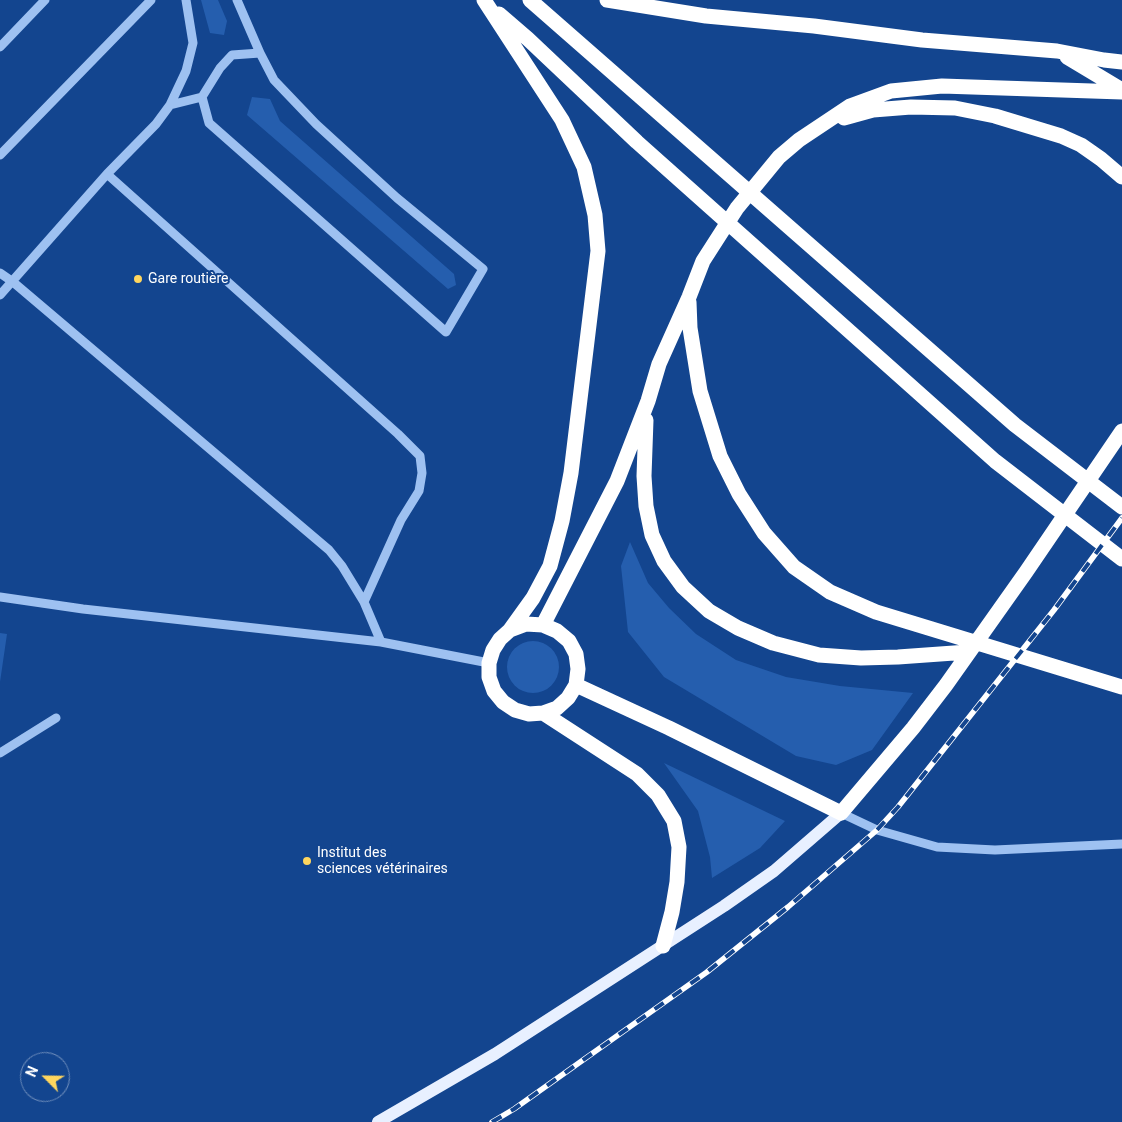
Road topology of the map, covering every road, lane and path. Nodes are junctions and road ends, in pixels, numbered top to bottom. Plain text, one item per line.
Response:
1 (45, 0) edge
2 (151, 0) edge
3 (186, 0) edge
4 (237, 0) edge
5 (483, 0) edge
6 (530, 0) edge
7 (607, 0) edge
8 (0, 47) edge
9 (1057, 51) junction
10 (260, 53) junction
11 (1122, 62) edge
12 (1122, 91) edge
13 (202, 97) junction
14 (170, 105) junction
15 (822, 126) junction
16 (0, 154) edge
17 (108, 174) junction
18 (1122, 177) edge
19 (0, 273) edge
20 (13, 282) junction
21 (0, 295) edge
22 (689, 297) junction
23 (648, 401) junction
24 (1122, 431) edge
25 (1122, 507) edge
26 (1122, 559) edge
27 (0, 597) edge
28 (364, 602) junction
29 (543, 625) junction
30 (510, 630) junction
31 (380, 642) junction
32 (968, 652) junction
33 (489, 663) junction
34 (576, 685) junction
35 (1122, 687) edge
36 (543, 713) junction
37 (56, 718) dead end
38 (0, 753) edge
39 (841, 814) junction
40 (1122, 844) edge
41 (663, 946) junction
42 (378, 1122) edge

1 - 8 street
2 - 16 street
3 - 14 street
4 - 10 street
5 - 26 highway
5 - 30 highway
6 - 25 highway
7 - 9 highway
9 - 11 highway
9 - 12 highway
10 - 13 street
10 - 13 street
12 - 15 highway
13 - 14 street
14 - 17 street
15 - 18 highway
15 - 22 highway
17 - 20 street
17 - 28 street
19 - 20 street
20 - 21 street
20 - 28 street
22 - 23 highway
22 - 35 highway
23 - 29 highway
23 - 32 highway
24 - 32 highway
27 - 31 street
28 - 31 street
29 - 30 highway
29 - 34 highway
30 - 33 highway
31 - 33 street
32 - 39 highway
33 - 36 highway
34 - 36 highway
34 - 39 highway
36 - 41 highway
37 - 38 street
39 - 40 street
39 - 41 main road
41 - 42 main road

